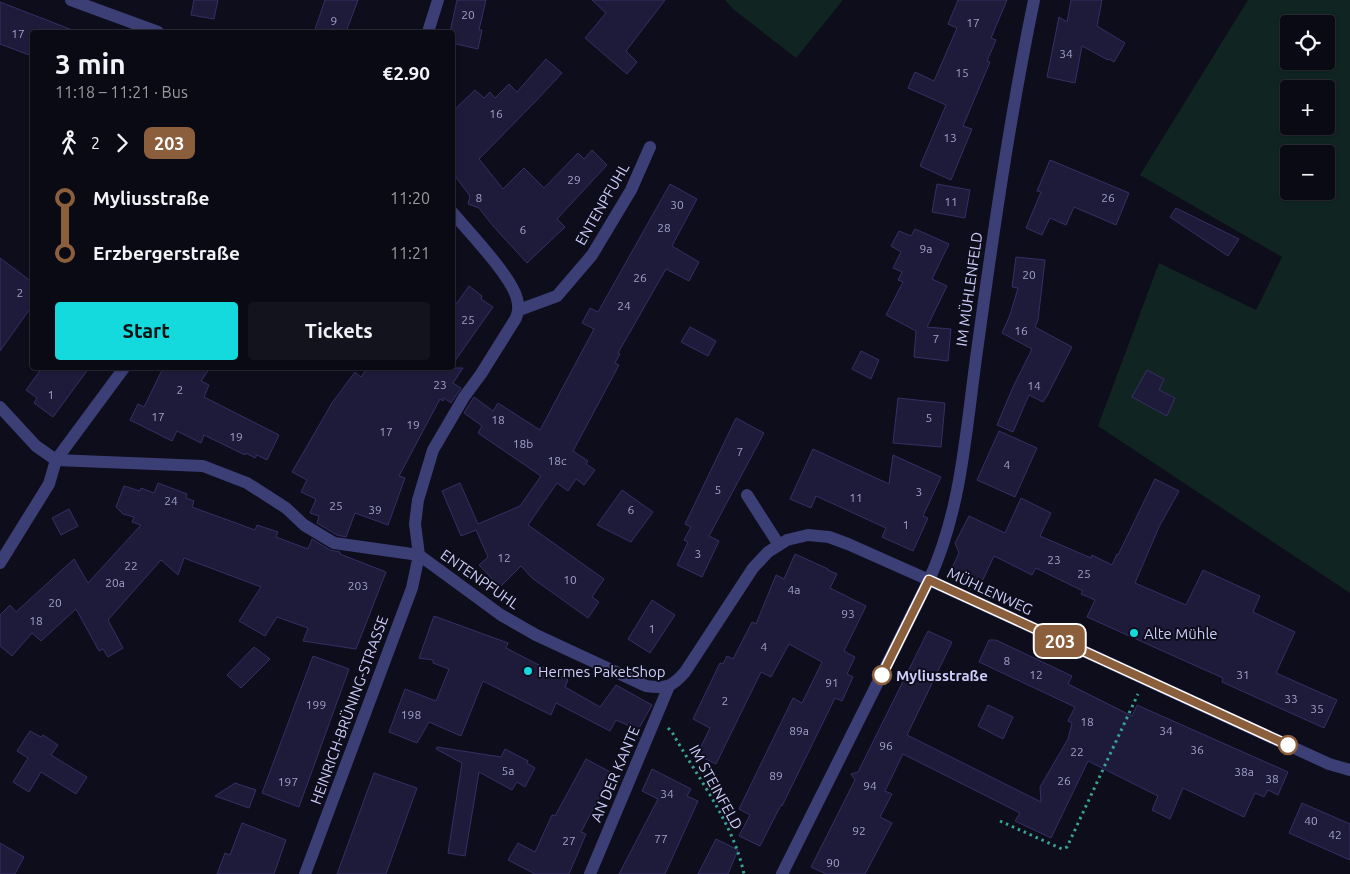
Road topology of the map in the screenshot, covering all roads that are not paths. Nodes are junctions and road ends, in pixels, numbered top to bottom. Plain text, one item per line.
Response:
1 (71, 0) edge
2 (438, 0) edge
3 (1034, 0) edge
4 (102, 5) edge
5 (154, 30) edge
6 (429, 30) edge
7 (650, 147) dead end
8 (455, 216) edge
9 (519, 310) junction
10 (123, 370) edge
11 (0, 407) edge
12 (56, 460) junction
13 (747, 496) dead end
14 (779, 545) junction
15 (419, 555) junction
16 (0, 563) edge
17 (929, 580) junction
18 (669, 686) junction
19 (1350, 770) edge
20 (305, 874) edge
21 (590, 874) edge
22 (782, 874) edge

1 - 4 street
2 - 6 street
3 - 17 street, IM MÜHLENFELD
4 - 5 street
7 - 9 street, ENTENPFUHL
8 - 9 street
9 - 15 street, ENTENPFUHL
10 - 12 street
11 - 12 street
12 - 15 street
12 - 16 street
13 - 14 street
14 - 17 street, MÜHLENWEG
14 - 18 street, MÜHLENWEG
15 - 18 street, ENTENPFUHL
15 - 20 street, HEINRICH-BRÜNING-STRASSE
17 - 19 street, MÜHLENWEG
17 - 22 street
18 - 21 street, AN DER KANTE

